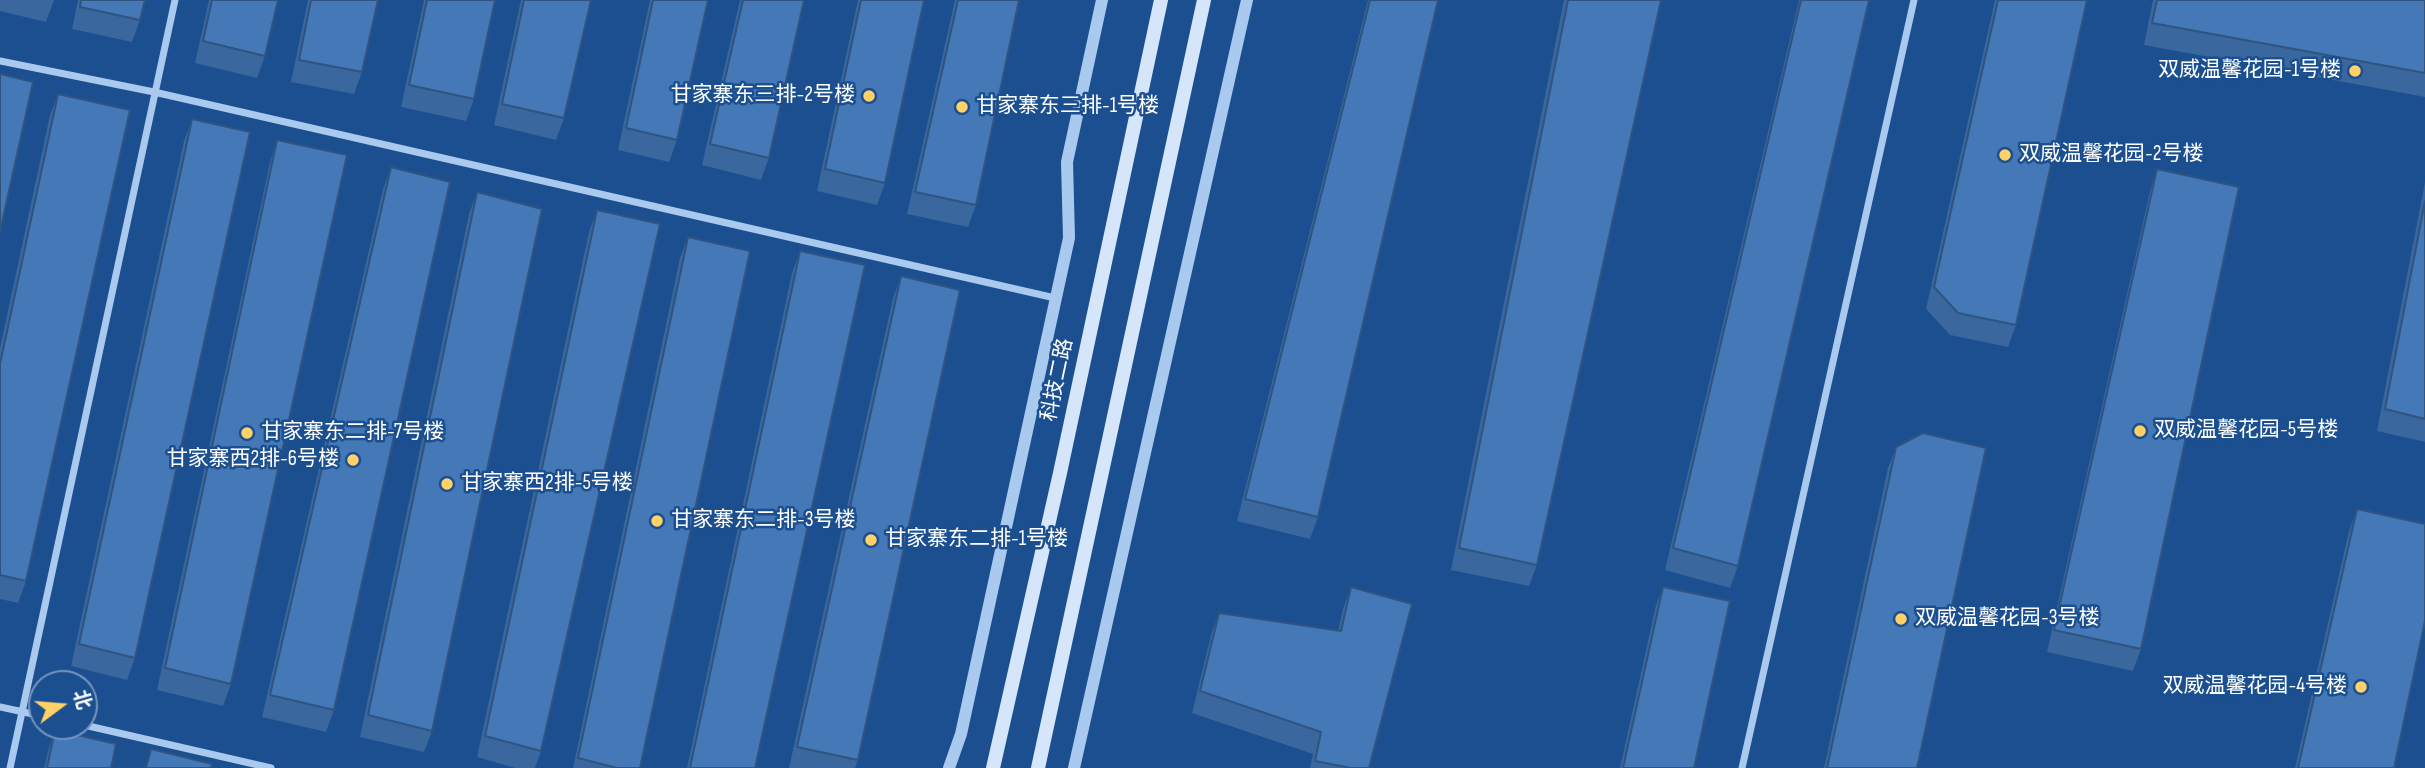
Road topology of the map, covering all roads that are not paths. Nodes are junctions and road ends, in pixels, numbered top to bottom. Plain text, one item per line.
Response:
1 (175, 0) edge
2 (1102, 0) edge
3 (1160, 0) edge
4 (1204, 0) edge
5 (1247, 0) edge
6 (1914, 0) edge
7 (0, 61) edge
8 (154, 92) junction
9 (1055, 298) junction
10 (0, 707) edge
11 (22, 711) junction
12 (28, 712) edge
13 (98, 728) edge
14 (10, 768) edge
15 (271, 768) edge
16 (949, 768) edge
17 (993, 768) edge
18 (1038, 768) edge
19 (1074, 768) edge
20 (1742, 768) edge

1 - 8 street
2 - 9 street
3 - 17 main road, 科技二路
4 - 18 main road
5 - 19 street
6 - 20 street
7 - 8 street
8 - 9 street
8 - 11 street
9 - 16 street
10 - 11 street
11 - 12 street
11 - 14 street
13 - 15 street

